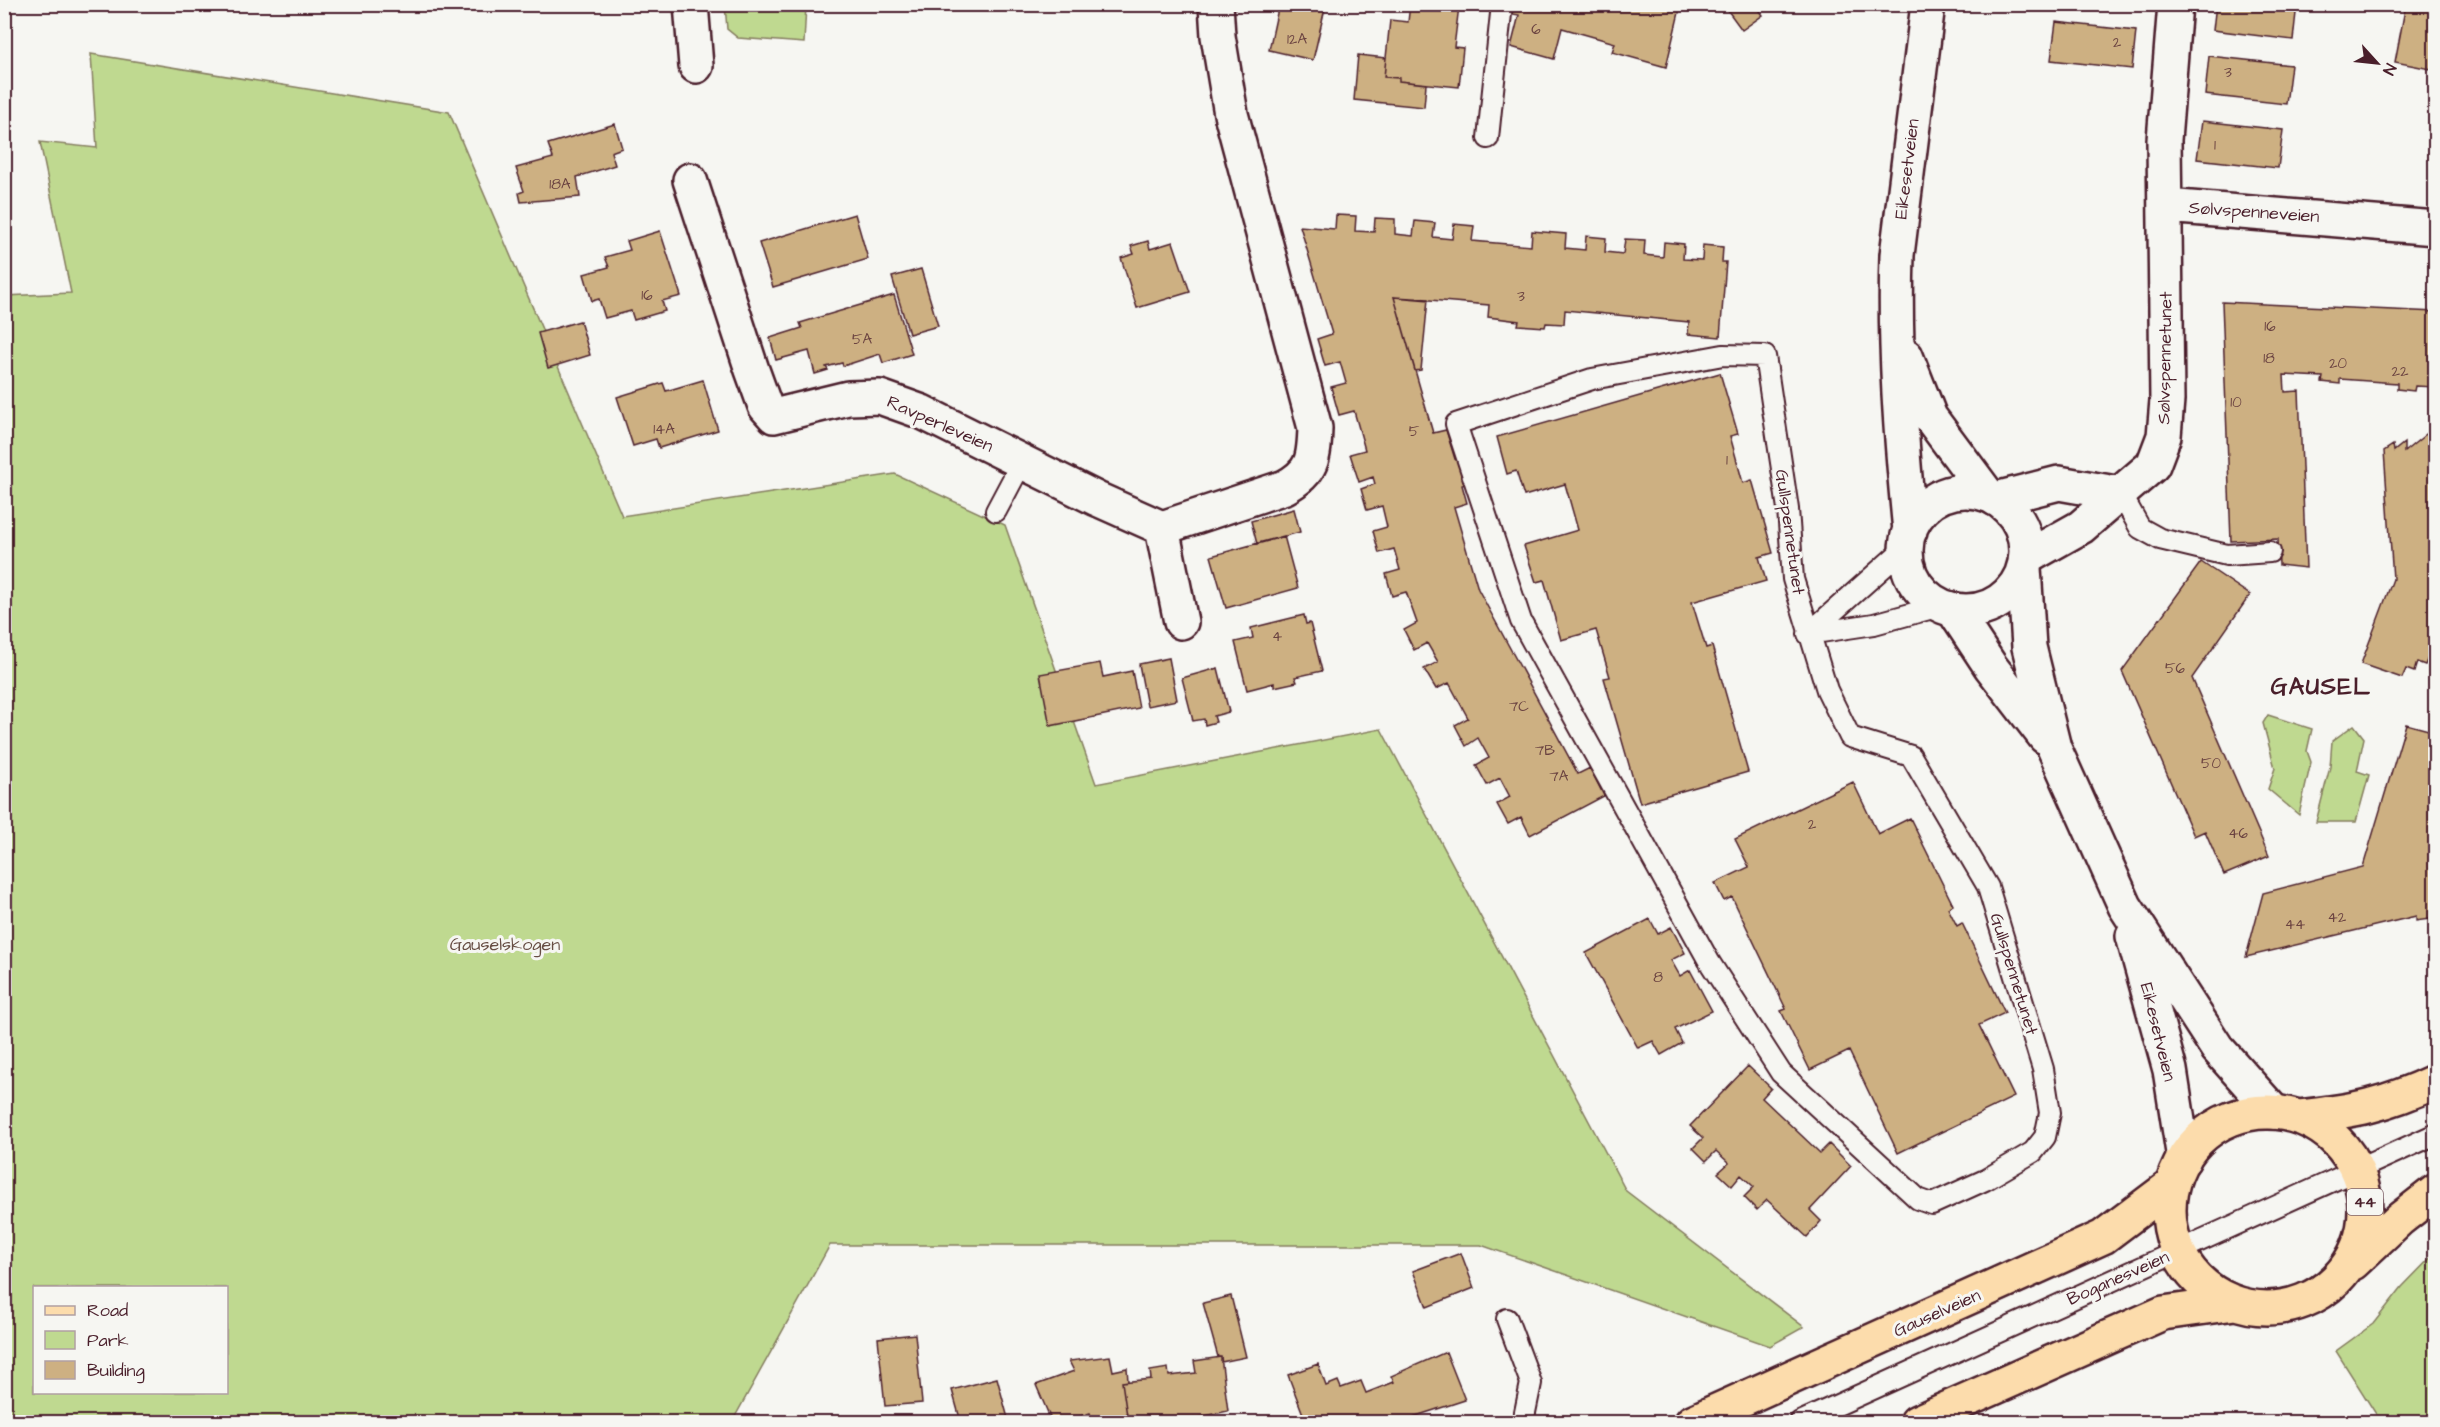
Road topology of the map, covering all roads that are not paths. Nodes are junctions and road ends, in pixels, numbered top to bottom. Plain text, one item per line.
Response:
1 (691, 4) edge
2 (1216, 4) edge
3 (1502, 4) edge
4 (1928, 4) edge
5 (2175, 4) edge
6 (696, 66) dead end
7 (1488, 138) dead end
8 (690, 180) dead end
9 (2166, 206) junction
10 (2436, 228) edge
11 (1898, 335) junction
12 (1022, 462) junction
13 (2121, 494) junction
14 (1992, 497) junction
15 (996, 512) dead end
16 (1162, 528) junction
17 (1908, 539) junction
18 (2270, 552) dead end
19 (2025, 563) junction
20 (1947, 608) junction
21 (1181, 622) dead end
22 (1808, 634) junction
23 (2054, 748) junction
24 (2125, 906) junction
25 (2436, 1081) edge
26 (2287, 1114) junction
27 (2436, 1134) edge
28 (2357, 1170) junction
29 (2178, 1172) junction
30 (2436, 1191) edge
31 (2178, 1251) junction
32 (2345, 1271) junction
33 (2235, 1303) junction
34 (1507, 1319) dead end
35 (1523, 1422) edge
36 (1692, 1422) edge
37 (1800, 1422) edge
38 (1917, 1422) edge

1 - 6 street
2 - 16 street
3 - 7 lane
4 - 11 street, Eikesetveien
5 - 9 street, Sølvspenneveien
8 - 12 street, Ravperleveien
9 - 10 street, Sølvspenneveien
9 - 13 street, Sølvspennetunet
11 - 14 street, Eikesetveien
11 - 17 street, Eikesetveien
12 - 15 lane
12 - 16 street, Ravperleveien
13 - 14 street
13 - 18 lane
13 - 19 street, Sølvspennetunet
14 - 17 street
14 - 19 street
16 - 21 street
17 - 20 street
17 - 22 lane
19 - 20 street
19 - 23 street, Eikesetveien
20 - 22 lane
20 - 23 street, Eikesetveien
22 - 22 lane, Gullspennetunet
23 - 24 street, Eikesetveien
24 - 26 street, Eikesetveien
24 - 29 street, Eikesetveien
25 - 26 main road
26 - 28 main road, 44
26 - 29 main road, Gauselveien
27 - 28 lane, Boganesveien
28 - 31 lane, Boganesveien
28 - 32 main road, 44
29 - 31 main road, 44
29 - 36 main road, Gauselveien
30 - 32 main road, 44
31 - 33 main road, 44
31 - 37 lane, Boganesveien
32 - 33 main road, 44
33 - 38 main road, 44
34 - 35 lane

